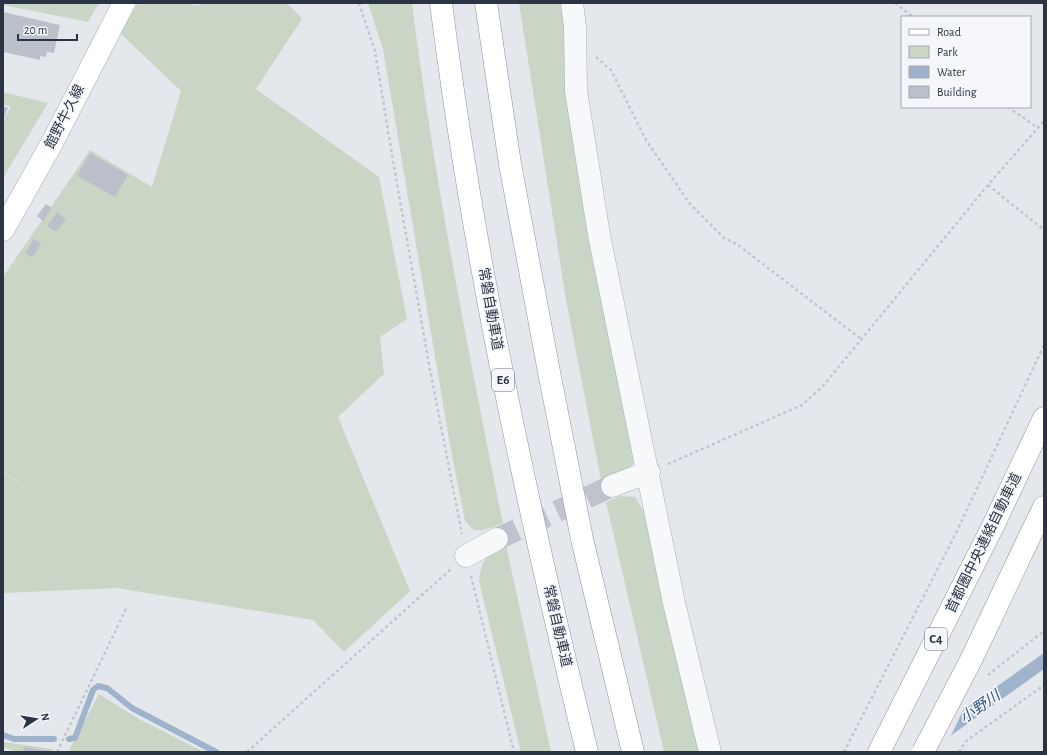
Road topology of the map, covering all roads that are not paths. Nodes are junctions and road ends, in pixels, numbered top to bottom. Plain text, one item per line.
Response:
1 (124, 3) edge
2 (441, 3) edge
3 (486, 3) edge
4 (572, 3) edge
5 (3, 230) edge
6 (1044, 418) edge
7 (648, 472) junction
8 (612, 486) tunnel mouth
9 (1044, 507) edge
10 (497, 539) tunnel mouth
11 (466, 556) road end
12 (587, 752) edge
13 (632, 752) edge
14 (710, 752) edge
15 (879, 752) edge
16 (923, 752) edge

1 - 5 main road, 館野牛久線
2 - 12 main road, 常磐自動車道 / E6
3 - 13 main road
4 - 7 street
6 - 15 main road, 首都圏中央連絡自動車道 / C4
7 - 8 street
7 - 14 street
9 - 16 main road, bridge
10 - 11 street

